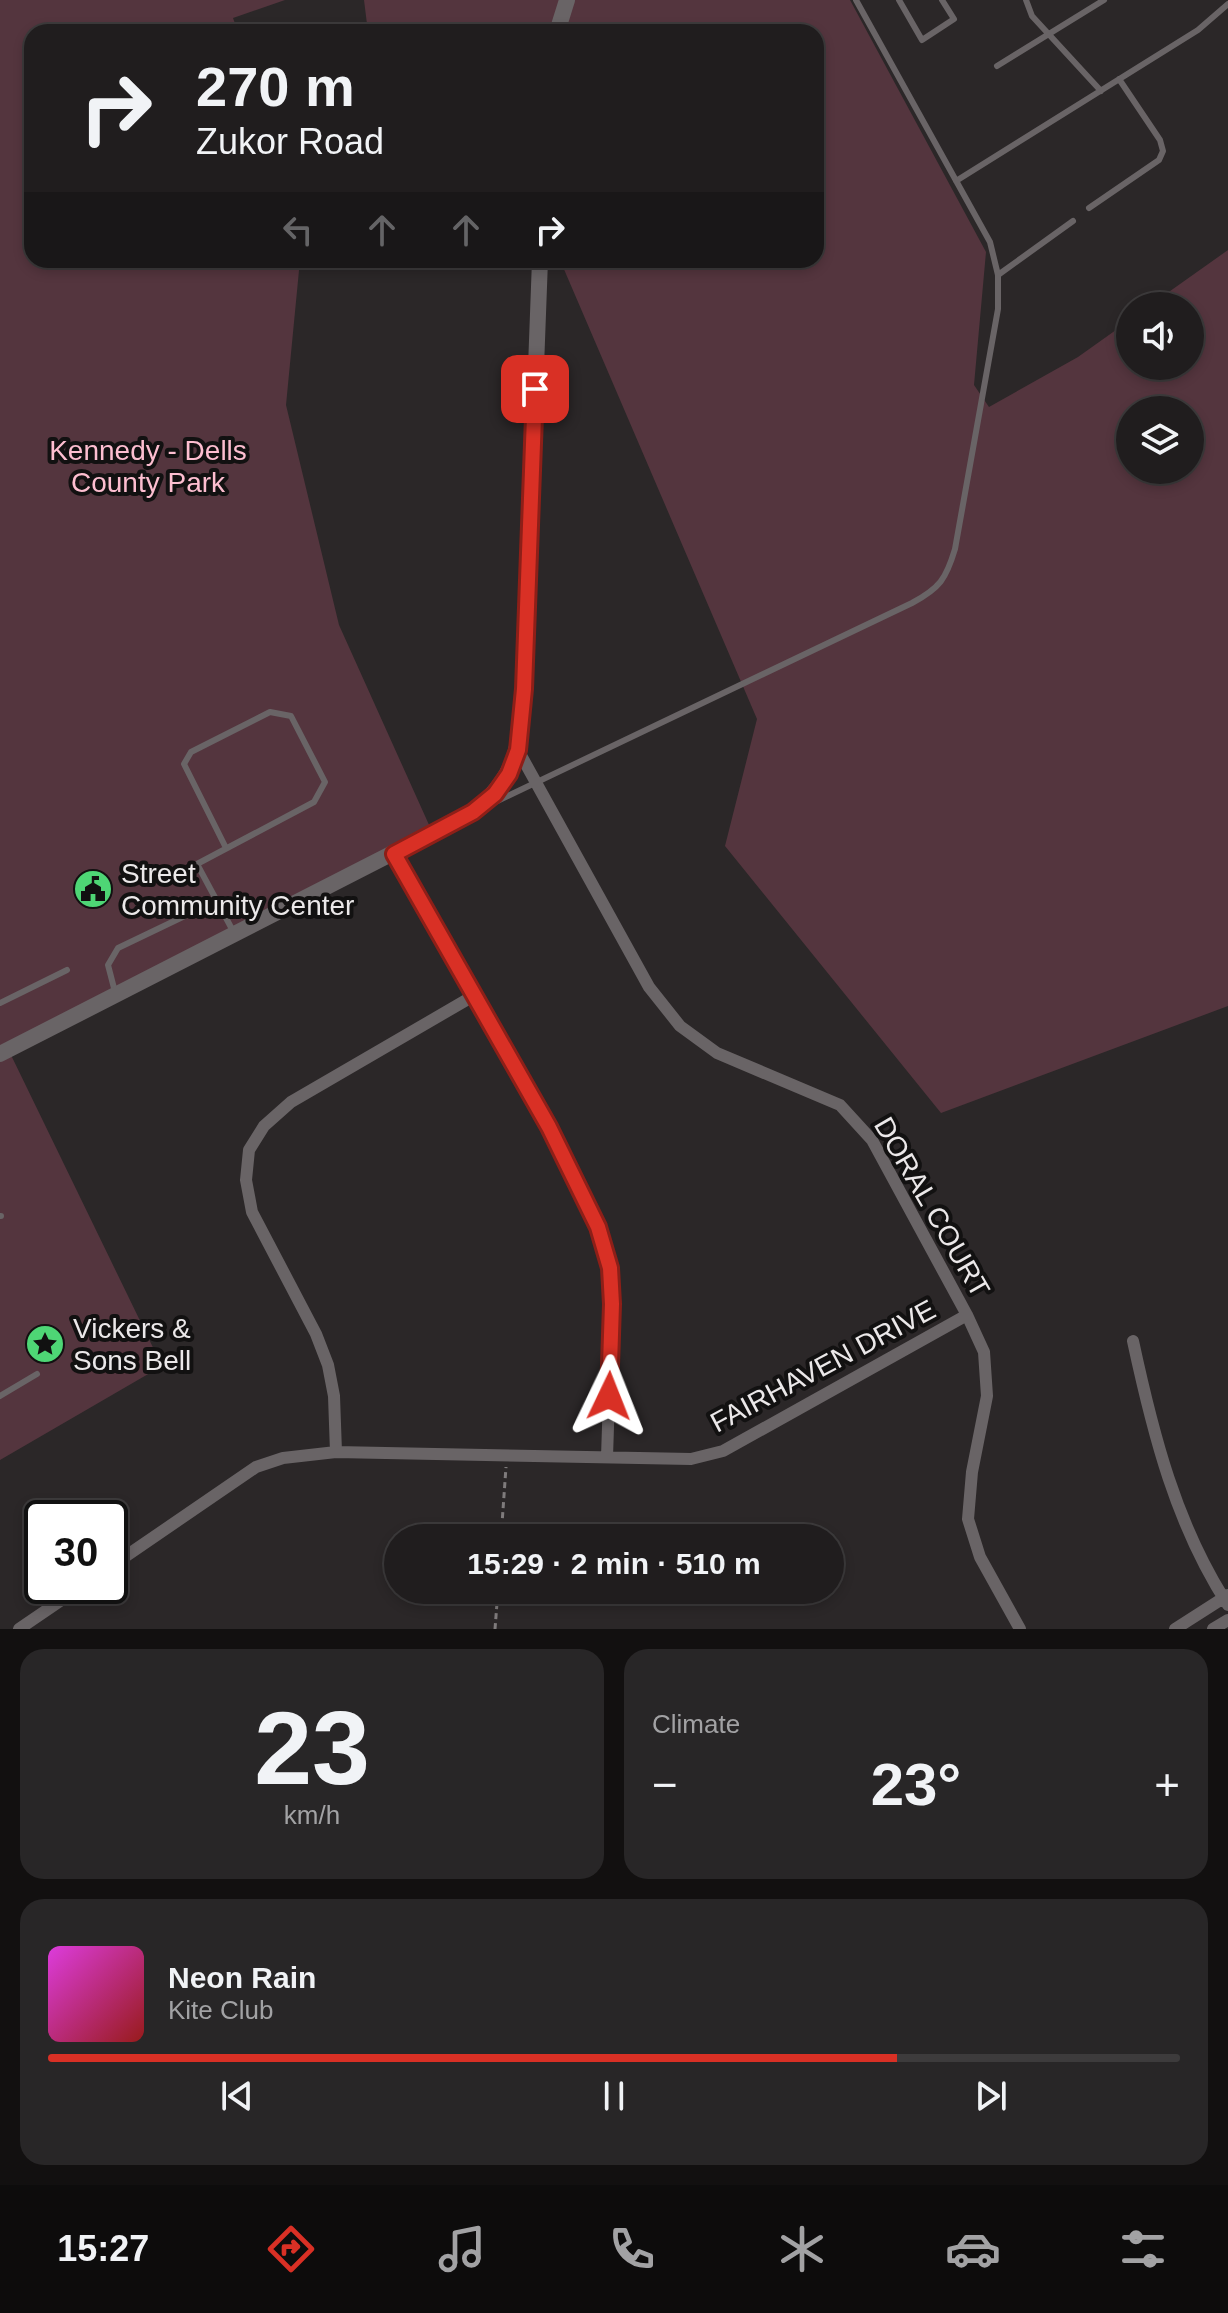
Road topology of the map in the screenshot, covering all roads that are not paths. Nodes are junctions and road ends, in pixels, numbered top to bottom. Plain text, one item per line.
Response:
1 (567, 0) edge
2 (856, 0) edge
3 (899, 0) edge
4 (942, 0) edge
5 (1026, 0) edge
6 (1104, 0) edge
7 (1228, 4) edge
8 (560, 24) edge
9 (1048, 35) junction
10 (997, 66) dead end
11 (1119, 79) junction
12 (1101, 91) junction
13 (956, 181) junction
14 (1089, 208) dead end
15 (1073, 221) dead end
16 (540, 268) edge
17 (998, 275) junction
18 (518, 750) junction
19 (535, 782) junction
20 (473, 812) junction
21 (226, 848) junction
22 (394, 854) junction
23 (216, 901) junction
24 (234, 934) junction
25 (67, 970) dead end
26 (116, 994) junction
27 (475, 995) junction
28 (0, 1003) edge
29 (0, 1054) edge
30 (967, 1315) junction
31 (1133, 1341) dead end
32 (37, 1374) dead end
33 (0, 1396) edge
34 (336, 1452) junction
35 (607, 1457) junction
36 (128, 1555) edge
37 (1226, 1599) edge
38 (56, 1604) edge
39 (1228, 1620) edge
40 (19, 1629) edge
41 (1020, 1629) edge
42 (1175, 1629) edge
43 (1213, 1629) edge

1 - 8 street
2 - 13 lane
3 - 4 lane
5 - 9 lane
6 - 9 lane
7 - 11 lane
9 - 10 lane
9 - 12 lane
11 - 12 lane
11 - 14 lane
12 - 13 lane
13 - 17 lane
15 - 17 lane
16 - 18 street
17 - 19 lane
18 - 19 street, DORAL COURT
18 - 20 street
19 - 20 lane
19 - 30 street, DORAL COURT
20 - 22 street
21 - 21 lane
21 - 23 lane
22 - 24 street
22 - 27 street
23 - 24 lane
23 - 26 lane
24 - 26 street
25 - 28 lane
26 - 29 street
27 - 34 street
27 - 35 street
30 - 35 street, FAIRHAVEN DRIVE
30 - 41 street, DORAL COURT
31 - 37 street
32 - 33 lane
34 - 35 street, FAIRHAVEN DRIVE
34 - 36 street, FAIRHAVEN DRIVE
37 - 42 street
38 - 40 street
39 - 43 street

